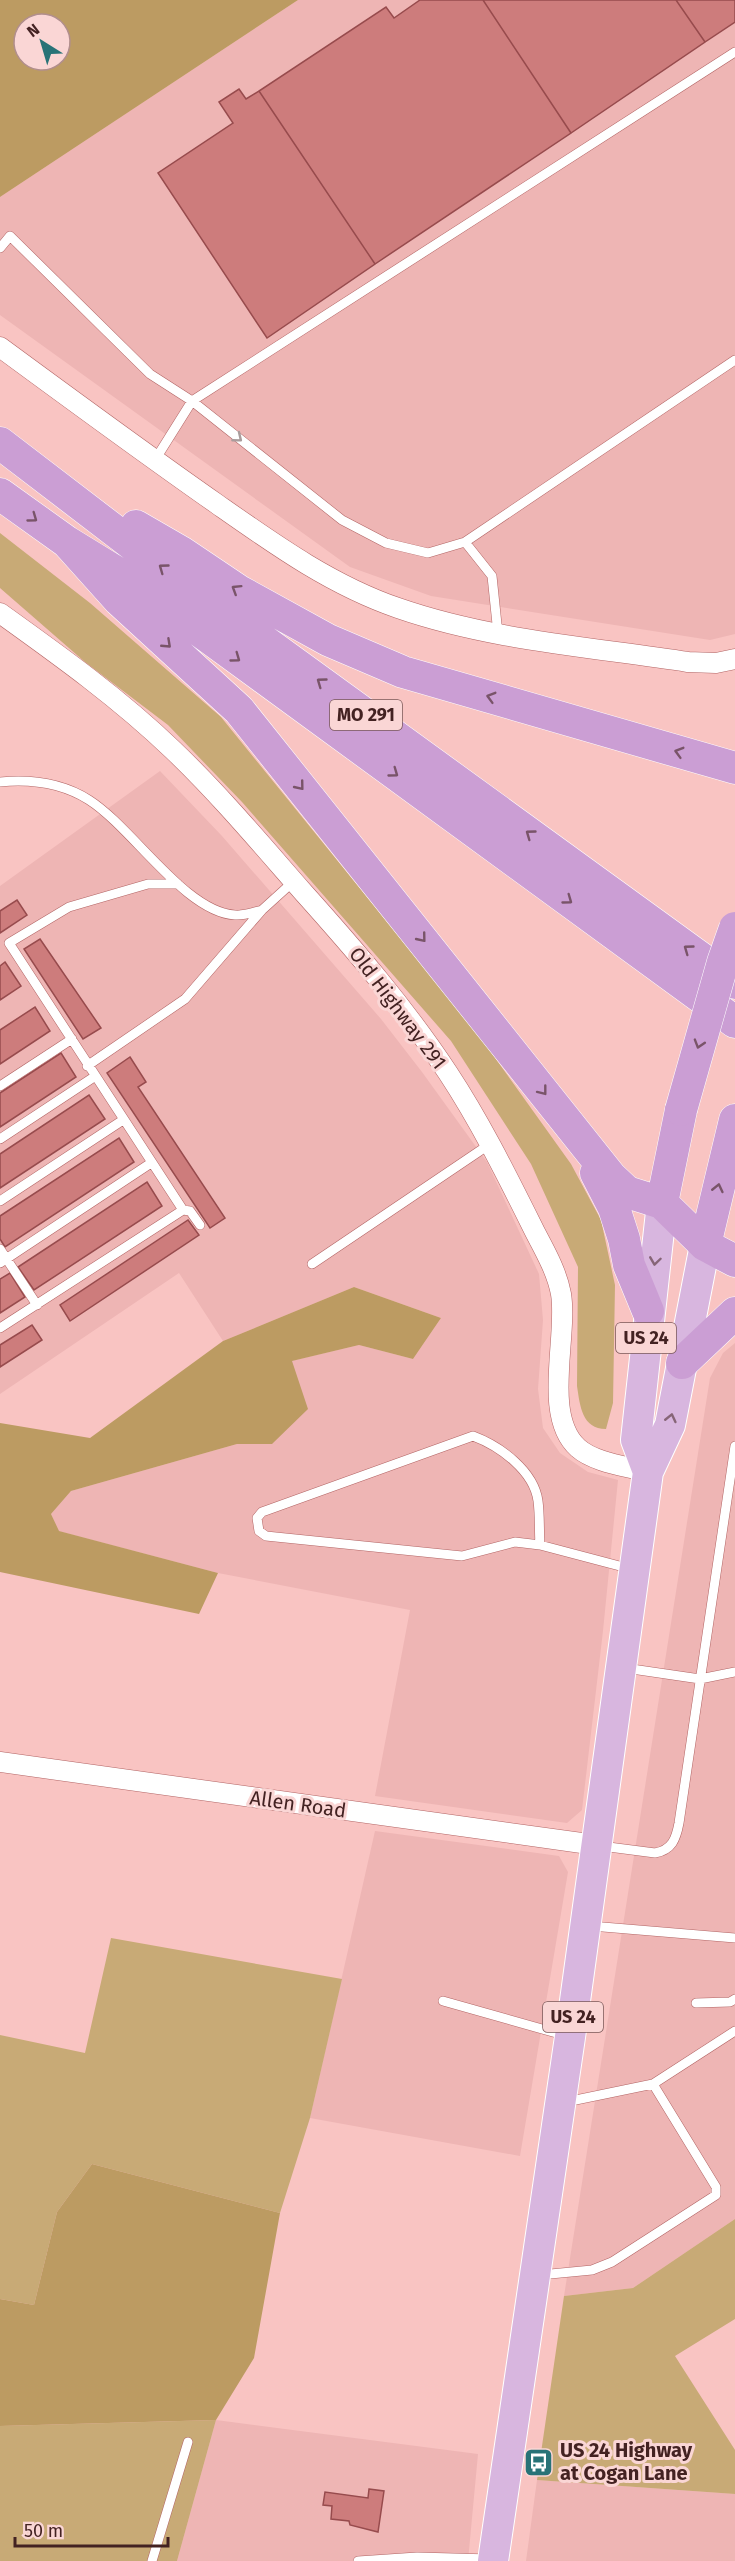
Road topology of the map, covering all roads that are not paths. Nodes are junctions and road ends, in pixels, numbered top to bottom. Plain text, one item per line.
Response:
1 (735, 52) edge
2 (0, 248) edge
3 (0, 347) edge
4 (735, 360) edge
5 (192, 401) junction
6 (11, 451) edge
7 (155, 460) junction
8 (0, 494) edge
9 (67, 542) junction
10 (465, 542) junction
11 (0, 613) edge
12 (498, 633) junction
13 (735, 659) edge
14 (727, 761) edge
15 (0, 782) edge
16 (294, 881) junction
17 (178, 884) junction
18 (262, 910) junction
19 (735, 928) edge
20 (735, 983) edge
21 (735, 1022) edge
22 (72, 1039) junction
23 (87, 1066) junction
24 (94, 1077) junction
25 (0, 1086) edge
26 (123, 1120) junction
27 (734, 1122) edge
28 (572, 1128) junction
29 (0, 1139) edge
30 (490, 1144) junction
31 (151, 1163) junction
32 (0, 1201) edge
33 (662, 1203) junction
34 (183, 1210) junction
35 (200, 1225) dead end
36 (705, 1245) junction
37 (0, 1249) edge
38 (3, 1261) edge
39 (735, 1261) edge
40 (312, 1264) dead end
41 (37, 1305) junction
42 (648, 1311) junction
43 (735, 1313) edge
44 (0, 1329) edge
45 (682, 1364) junction
46 (735, 1446) edge
47 (648, 1472) junction
48 (540, 1545) junction
49 (634, 1570) junction
50 (620, 1667) junction
51 (735, 1672) edge
52 (700, 1679) junction
53 (0, 1762) edge
54 (596, 1845) junction
55 (585, 1926) junction
56 (735, 1938) edge
57 (735, 1999) edge
58 (443, 2001) dead end
59 (696, 2003) dead end
60 (735, 2031) edge
61 (570, 2037) junction
62 (653, 2084) junction
63 (560, 2104) junction
64 (535, 2276) junction
65 (188, 2442) dead end
66 (493, 2560) edge
67 (152, 2561) edge
68 (358, 2561) edge

1 - 5 lane
2 - 5 lane
3 - 7 street
4 - 10 lane
5 - 7 lane
5 -> 10 lane
14 -> 6 highway
20 -> 6 highway, MO 291
7 - 12 street
8 -> 9 highway, MO 291
9 -> 21 highway, MO 291
9 -> 28 highway
10 - 12 lane
11 - 16 street, Old Highway 291
12 - 13 street
15 - 17 lane
16 - 18 lane
16 - 30 street, Old Highway 291
17 - 18 lane
17 - 22 lane
18 - 23 lane
19 -> 33 highway, US 24, bridge
22 - 23 lane
22 - 25 lane
23 - 24 lane
24 - 26 lane
24 - 29 lane
26 - 31 lane
26 - 32 lane
36 -> 27 highway, US 24
28 - 33 highway
28 - 42 highway
30 - 40 lane
30 - 47 street, Old Highway 291
31 - 34 lane
31 - 38 lane
33 - 36 highway
33 -> 42 main road, US 24
34 - 35 lane
34 - 41 lane
36 - 39 highway
36 - 45 main road, US 24
37 - 38 lane
38 - 41 lane
41 - 44 lane
42 - 47 main road, US 24
43 - 45 highway
47 -> 45 main road, US 24
46 - 52 lane
47 - 49 main road, US 24
48 - 48 lane
48 - 49 lane
49 - 50 main road, US 24
50 - 52 lane
50 - 54 main road, US 24
51 - 52 lane
52 - 54 lane
53 - 54 street, Allen Road
54 - 55 main road, US 24
55 - 56 lane
55 - 61 main road, US 24
57 - 59 lane
58 - 61 lane
60 - 62 lane
61 - 63 main road, US 24
62 - 63 lane
62 - 64 lane
63 - 64 main road, US 24
64 - 66 main road, US 24
65 - 67 lane
66 - 68 lane

